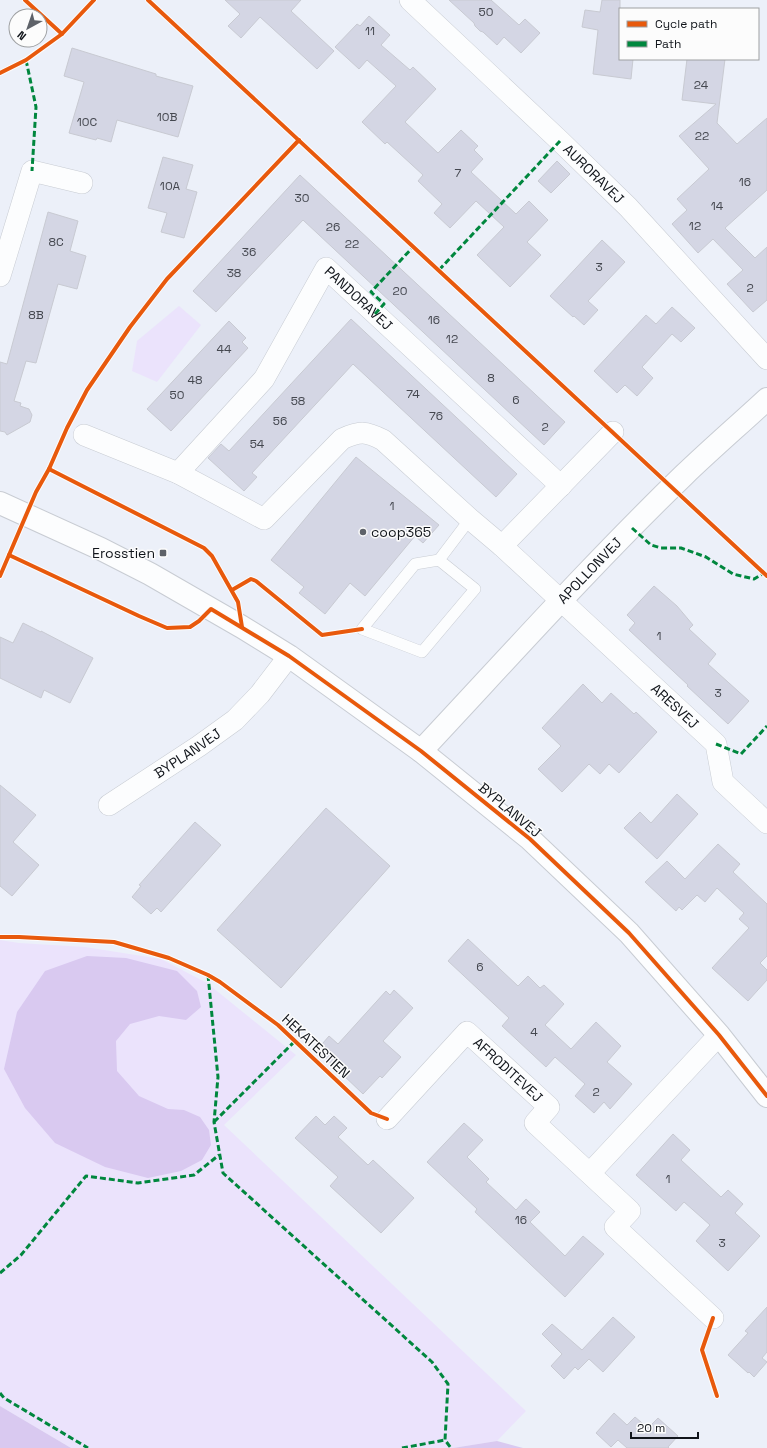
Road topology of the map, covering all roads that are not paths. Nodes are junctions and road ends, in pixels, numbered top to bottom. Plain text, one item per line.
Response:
1 (410, 0) edge
2 (82, 183) dead end
3 (0, 276) edge
4 (767, 359) edge
5 (767, 399) edge
6 (613, 432) dead end
7 (84, 435) dead end
8 (178, 473) junction
9 (561, 486) junction
10 (0, 503) edge
11 (470, 519) junction
12 (502, 546) junction
13 (439, 560) junction
14 (562, 601) junction
15 (289, 656) junction
16 (422, 751) junction
17 (109, 805) dead end
18 (767, 823) edge
19 (719, 1035) junction
20 (767, 1096) edge
21 (387, 1120) dead end
22 (590, 1173) junction
23 (713, 1318) dead end

1 - 4 street, AURORAVEJ
2 - 3 street
5 - 14 street, APOLLONVEJ
6 - 9 street
7 - 8 street
8 - 9 street, PANDORAVEJ
8 - 11 street
9 - 12 street
10 - 15 street, BYPLANVEJ
11 - 12 street
11 - 13 lane
12 - 14 street
13 - 13 lane
14 - 16 street, APOLLONVEJ
14 - 18 street, ARESVEJ
15 - 16 street, BYPLANVEJ
15 - 17 street, BYPLANVEJ
16 - 19 street, BYPLANVEJ
19 - 20 street, BYPLANVEJ
19 - 22 street
21 - 22 street, AFRODITEVEJ
22 - 23 street, AFRODITEVEJ

